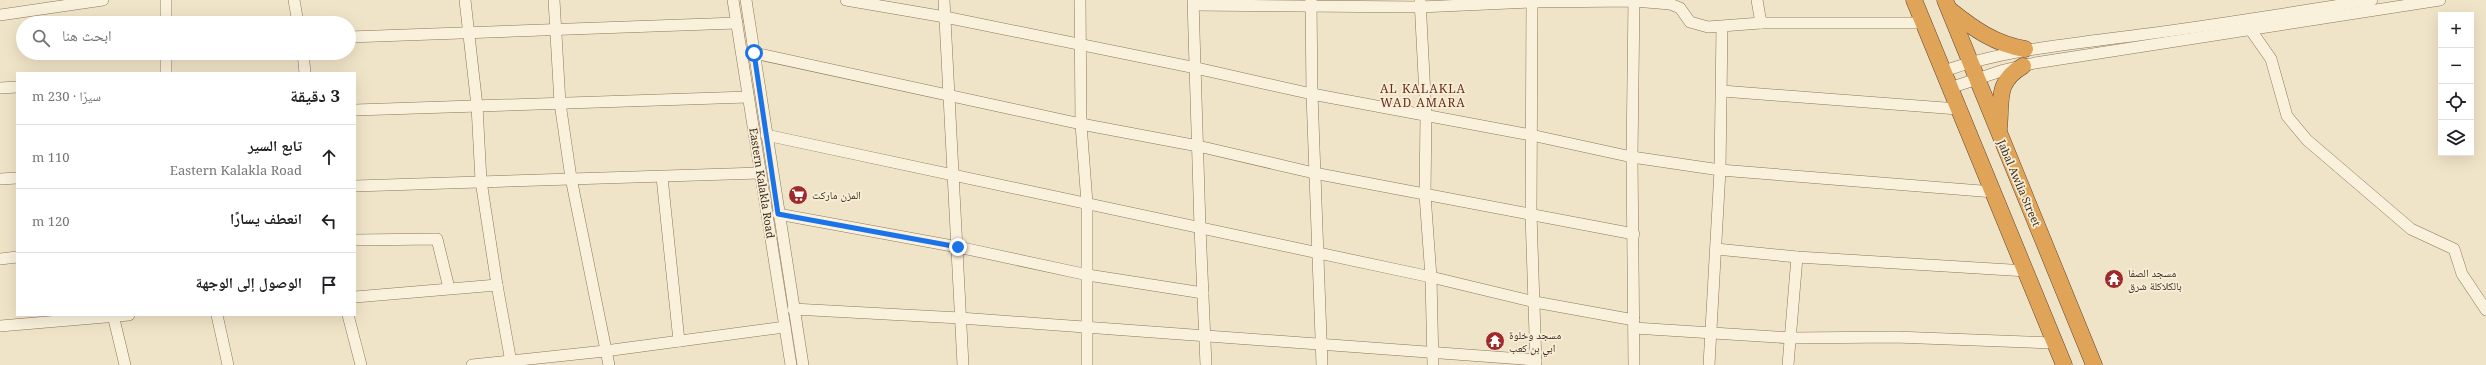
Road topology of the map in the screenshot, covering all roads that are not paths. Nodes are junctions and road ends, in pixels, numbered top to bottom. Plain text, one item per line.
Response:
1 (103, 0) edge
2 (166, 0) edge
3 (294, 0) edge
4 (465, 0) edge
5 (554, 0) edge
6 (733, 0) edge
7 (746, 0) edge
8 (846, 0) edge
9 (944, 0) edge
10 (1080, 0) edge
11 (1634, 0) edge
12 (1757, 0) edge
13 (1914, 0) edge
14 (2372, 0) edge
15 (2440, 0) edge
16 (1532, 1) edge
17 (1194, 2) edge
18 (1311, 3) edge
19 (1420, 3) edge
20 (1947, 5) edge
21 (0, 15) edge
22 (166, 16) edge
23 (297, 16) edge
24 (945, 17) junction
25 (737, 23) junction
26 (1761, 23) junction
27 (1924, 23) junction
28 (1722, 27) junction
29 (557, 28) junction
30 (2250, 29) junction
31 (469, 33) junction
32 (356, 36) edge
33 (2140, 40) junction
34 (1081, 46) junction
35 (2025, 49) junction
36 (754, 53) junction
37 (165, 60) edge
38 (304, 60) edge
39 (1970, 62) junction
40 (2023, 66) junction
41 (1196, 68) junction
42 (1944, 71) junction
43 (163, 72) edge
44 (305, 72) edge
45 (1978, 78) junction
46 (16, 87) edge
47 (0, 88) edge
48 (1950, 88) junction
49 (1722, 91) junction
50 (1312, 94) junction
51 (948, 96) junction
52 (748, 97) junction
53 (560, 103) junction
54 (477, 106) junction
55 (356, 110) edge
56 (1958, 110) junction
57 (1426, 115) junction
58 (1081, 124) junction
59 (1998, 132) junction
60 (766, 135) junction
61 (1531, 135) junction
62 (1198, 146) junction
63 (1632, 157) junction
64 (1720, 170) junction
65 (760, 173) junction
66 (953, 173) junction
67 (1314, 173) junction
68 (662, 177) junction
69 (16, 178) edge
70 (571, 178) junction
71 (0, 180) edge
72 (481, 181) junction
73 (356, 186) edge
74 (1994, 192) junction
75 (1425, 195) junction
76 (1087, 203) junction
77 (778, 214) junction
78 (1531, 214) junction
79 (1200, 227) junction
80 (1634, 234) junction
81 (356, 240) edge
82 (958, 247) junction
83 (1716, 249) junction
84 (1318, 253) junction
85 (1797, 257) junction
86 (16, 258) edge
87 (0, 259) edge
88 (2026, 271) junction
89 (1088, 275) junction
90 (1431, 276) junction
91 (497, 285) junction
92 (449, 288) junction
93 (1203, 292) junction
94 (356, 297) edge
95 (1535, 302) junction
96 (793, 310) junction
97 (2486, 310) edge
98 (113, 316) edge
99 (217, 316) edge
100 (348, 316) edge
101 (960, 318) junction
102 (1634, 324) junction
103 (0, 326) edge
104 (785, 327) junction
105 (1088, 328) junction
106 (1711, 333) junction
107 (1206, 335) junction
108 (1792, 338) junction
109 (679, 341) junction
110 (1321, 343) junction
111 (2055, 343) junction
112 (605, 351) junction
113 (1433, 351) junction
114 (512, 362) junction
115 (1536, 362) edge
116 (125, 365) edge
117 (228, 365) edge
118 (361, 365) edge
119 (472, 365) edge
120 (609, 365) edge
121 (791, 365) edge
122 (803, 365) edge
123 (963, 365) edge
124 (1087, 365) edge
125 (1206, 365) edge
126 (1322, 365) edge
127 (1433, 365) edge
128 (1634, 365) edge
129 (1709, 365) edge
130 (1788, 365) edge
131 (2064, 365) edge
132 (2094, 365) edge

1 - 21 street
2 - 22 street
3 - 23 street
4 - 31 street
5 - 29 street
6 - 25 street, Eastern Kalakla Road
7 - 36 street, Eastern Kalakla Road
8 - 24 street
9 - 24 street
10 - 34 street
11 - 16 street
11 - 28 street
11 - 63 street
12 - 26 street
13 - 27 highway
14 - 33 street
15 - 30 street
16 - 19 street
16 - 61 street
17 - 18 street
17 - 41 street
18 - 19 street
18 - 50 street
19 - 57 street
20 - 35 highway
20 - 39 highway, Jabal Awlia Street
24 - 34 street
24 - 51 street
25 - 29 street
25 - 52 street, Eastern Kalakla Road
26 - 27 street
26 - 28 street
27 - 42 highway
28 - 49 street
29 - 31 street
29 - 53 street
30 - 33 street
30 - 97 street
31 - 32 street
31 - 54 street
33 - 35 street
33 - 40 street
34 - 41 street
34 - 58 street
35 - 39 street
36 - 51 street
36 - 60 street, Eastern Kalakla Road
37 - 43 street
38 - 44 street
39 - 42 street
39 - 45 highway, Jabal Awlia Street
40 - 45 street
40 - 59 highway
41 - 50 street
41 - 62 street
42 - 48 highway
45 - 48 street
45 - 59 highway, Jabal Awlia Street
46 - 47 street
48 - 56 highway
49 - 56 street
49 - 64 street
50 - 57 street
50 - 67 street
51 - 58 street
51 - 66 street
52 - 53 street
52 - 65 street, Eastern Kalakla Road
53 - 54 street
53 - 70 street
54 - 55 street
54 - 72 street
56 - 74 highway
57 - 61 street
57 - 75 street
58 - 62 street
58 - 76 street
59 - 132 highway, Jabal Awlia Street
60 - 66 street
60 - 77 street, Eastern Kalakla Road
61 - 63 street
61 - 78 street
62 - 67 street
62 - 79 street
63 - 64 street
63 - 80 street
64 - 74 street
64 - 83 street
65 - 68 street
65 - 104 street, Eastern Kalakla Road
66 - 76 street
66 - 82 street
67 - 75 street
67 - 84 street
68 - 70 street
68 - 109 street
69 - 71 street
70 - 72 street
70 - 112 street
72 - 73 street
72 - 91 street
74 - 88 highway
75 - 78 street
75 - 90 street
76 - 79 street
76 - 89 street
77 - 82 street
77 - 96 street, Eastern Kalakla Road
78 - 80 street
78 - 95 street
79 - 84 street
79 - 93 street
80 - 102 street
81 - 92 street
82 - 89 street
82 - 101 street
83 - 85 street
83 - 106 street
84 - 90 street
84 - 110 street
85 - 88 street
85 - 108 street
86 - 87 street
88 - 111 highway
89 - 93 street
89 - 105 street
90 - 95 street
90 - 113 street
91 - 92 street
91 - 114 street
92 - 94 street
93 - 107 street
95 - 102 street
95 - 115 street
96 - 101 street
96 - 122 street, Eastern Kalakla Road
98 - 103 street
98 - 116 street
99 - 117 street
100 - 118 street
101 - 105 street
101 - 123 street
102 - 106 street
102 - 128 street
104 - 109 street
104 - 121 street, Eastern Kalakla Road
105 - 107 street
105 - 124 street
106 - 108 street
106 - 129 street
107 - 110 street
107 - 125 street
108 - 111 street
108 - 130 street
109 - 112 street
110 - 113 street
110 - 126 street
111 - 131 highway
112 - 114 street
112 - 120 street
113 - 115 street
113 - 127 street
114 - 119 street

